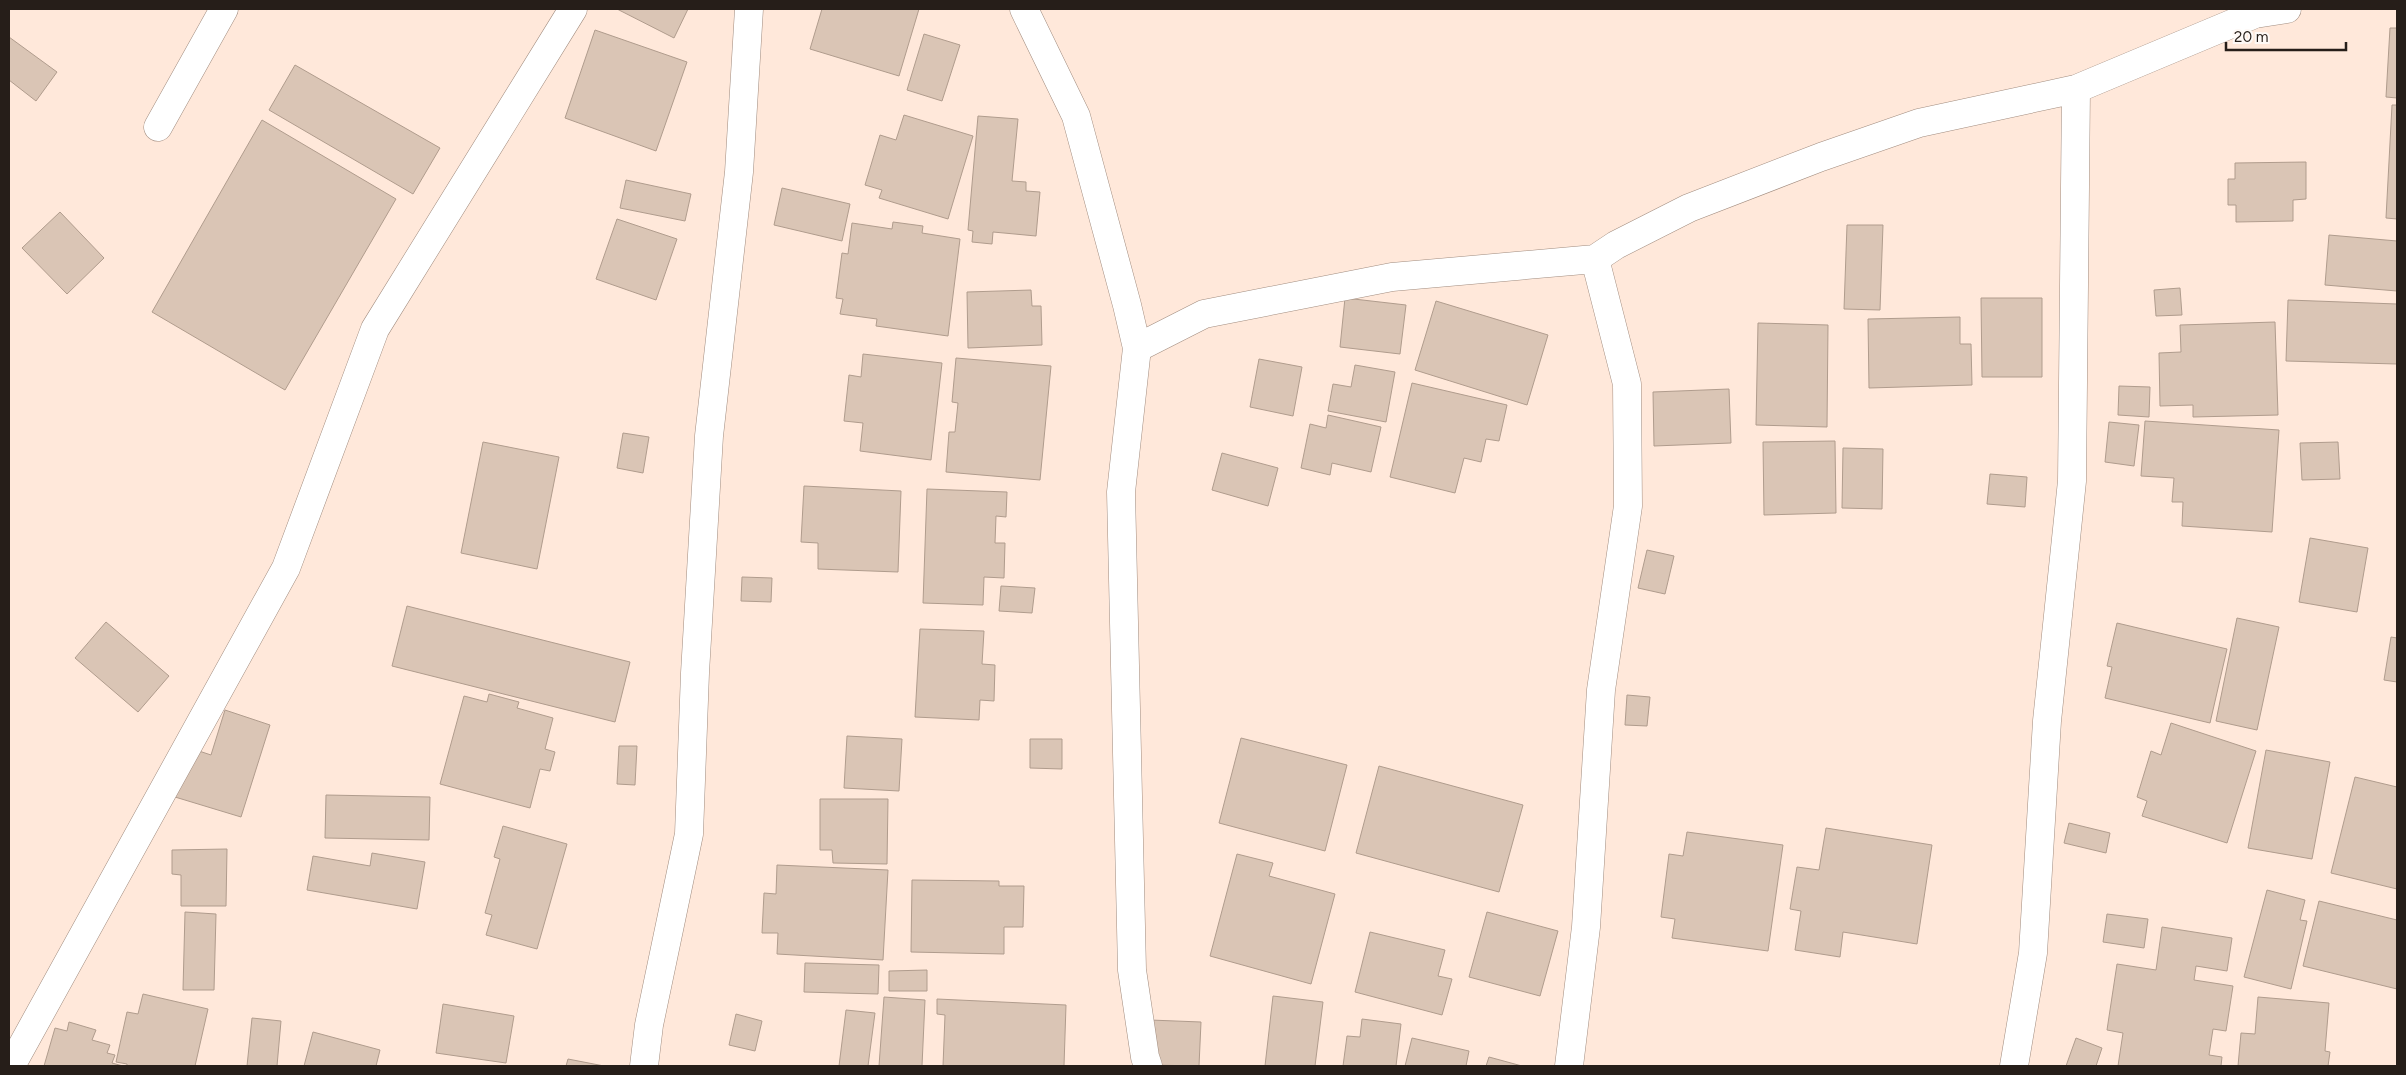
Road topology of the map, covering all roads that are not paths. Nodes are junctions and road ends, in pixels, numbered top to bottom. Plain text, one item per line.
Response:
1 (224, 9) edge
2 (573, 9) edge
3 (748, 9) edge
4 (1024, 9) edge
5 (2286, 9) edge
6 (2254, 11) edge
7 (2076, 89) junction
8 (158, 127) dead end
9 (1595, 259) junction
10 (1137, 348) junction
11 (12, 1066) edge
12 (644, 1066) edge
13 (1148, 1066) edge
14 (1570, 1066) edge
15 (2014, 1066) edge

1 - 8 street
2 - 11 street
3 - 12 street
4 - 10 street
5 - 6 street
6 - 7 street
7 - 9 street
7 - 15 street
9 - 10 street
9 - 14 street
10 - 13 street

